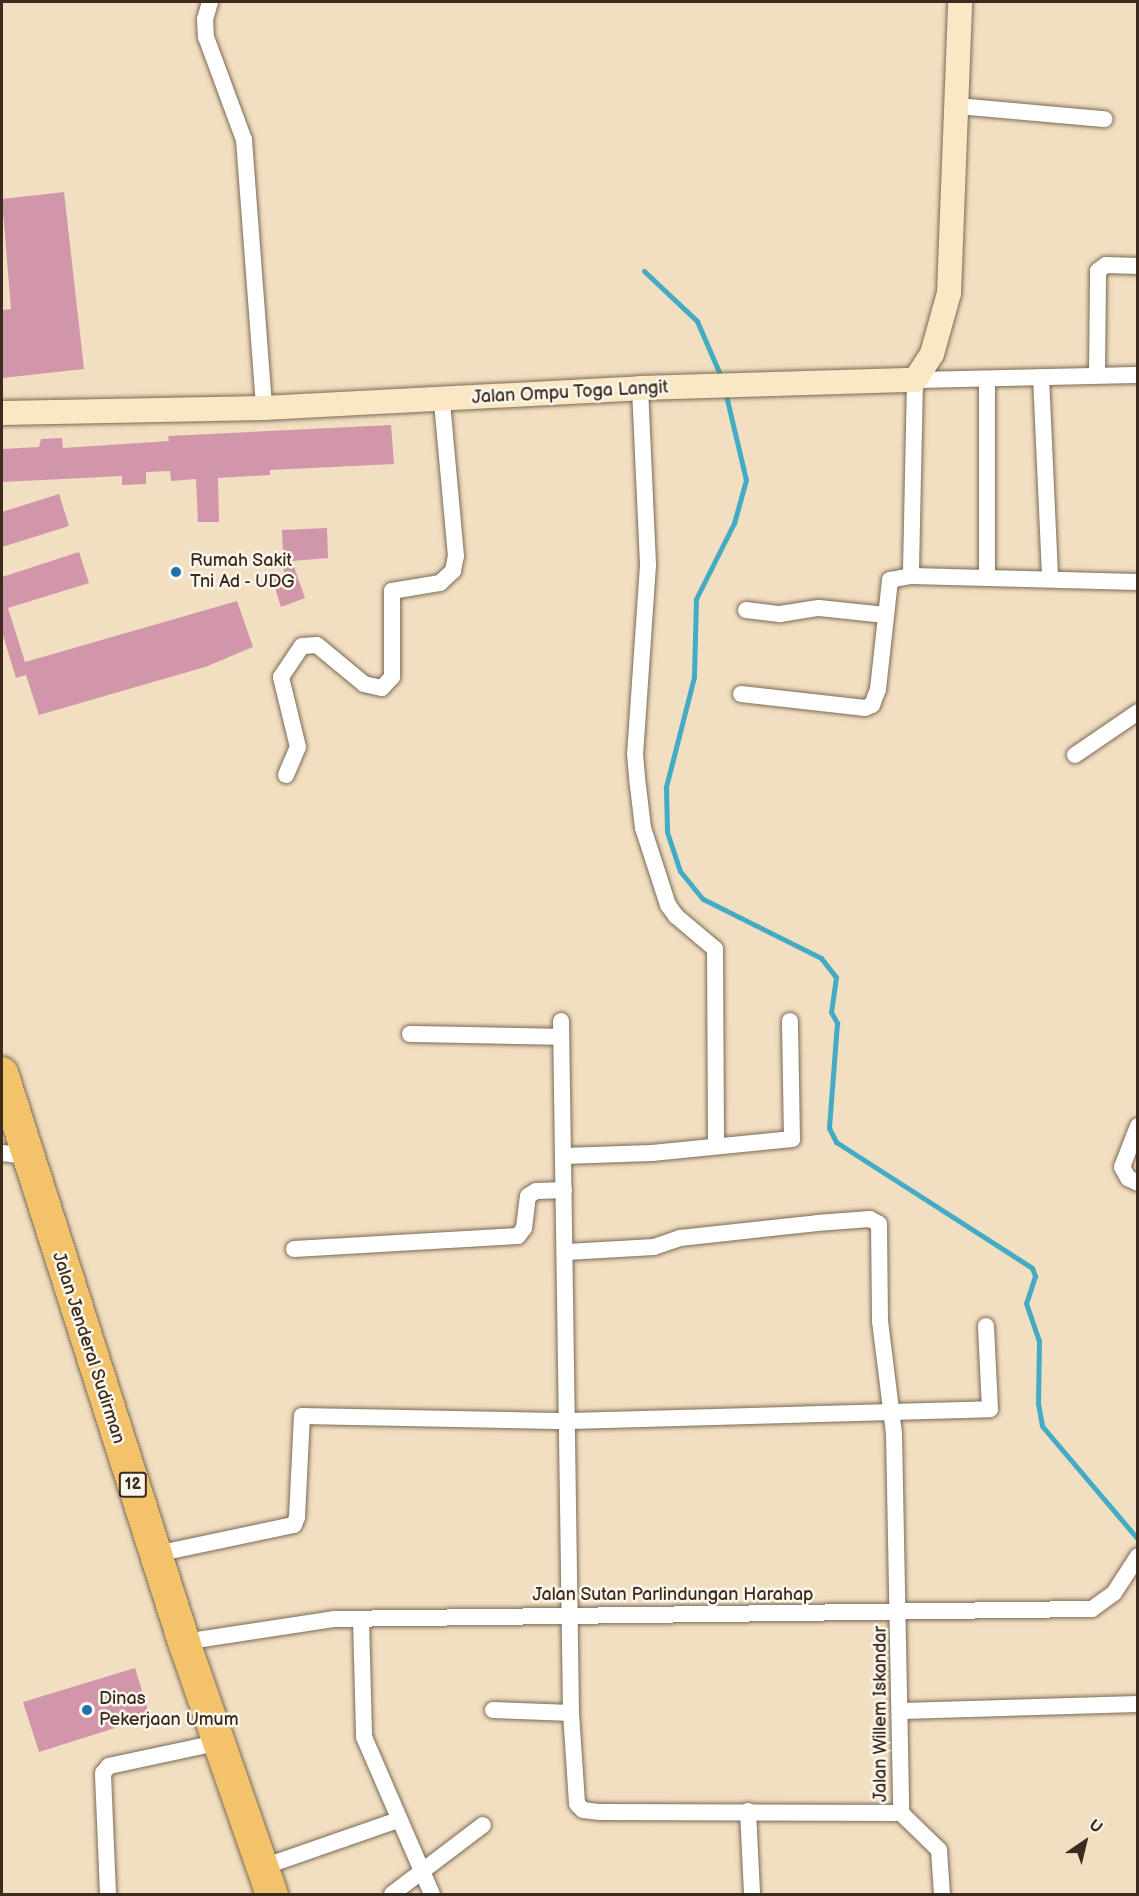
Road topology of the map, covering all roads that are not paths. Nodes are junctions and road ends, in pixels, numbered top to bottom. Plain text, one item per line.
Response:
1 (210, 2) edge
2 (960, 2) edge
3 (957, 106) junction
4 (1104, 119) dead end
5 (1137, 266) edge
6 (1097, 375) junction
7 (1137, 375) edge
8 (1041, 377) junction
9 (915, 380) junction
10 (987, 381) junction
11 (640, 388) junction
12 (442, 401) junction
13 (264, 408) junction
14 (2, 413) edge
15 (911, 576) junction
16 (987, 576) junction
17 (1050, 578) junction
18 (1137, 582) edge
19 (746, 610) dead end
20 (886, 615) junction
21 (741, 693) dead end
22 (1137, 712) edge
23 (1075, 755) dead end
24 (286, 775) dead end
25 (790, 1021) dead end
26 (410, 1034) dead end
27 (2, 1073) edge
28 (1137, 1126) edge
29 (716, 1146) junction
30 (14, 1154) edge
31 (564, 1156) junction
32 (1137, 1183) edge
33 (564, 1190) junction
34 (294, 1249) dead end
35 (567, 1252) junction
36 (986, 1326) dead end
37 (892, 1410) junction
38 (570, 1420) junction
39 (156, 1554) junction
40 (1136, 1558) edge
41 (900, 1614) junction
42 (570, 1615) junction
43 (361, 1619) junction
44 (184, 1642) junction
45 (1137, 1704) edge
46 (493, 1710) dead end
47 (901, 1712) junction
48 (571, 1713) junction
49 (220, 1742) junction
50 (748, 1811) junction
51 (902, 1813) junction
52 (398, 1820) junction
53 (483, 1825) dead end
54 (421, 1870) junction
55 (268, 1881) edge
56 (108, 1894) edge
57 (392, 1894) edge
58 (432, 1894) edge
59 (752, 1894) edge
60 (942, 1894) edge

1 - 13 street
2 - 3 main road
3 - 4 street
3 - 9 main road
5 - 6 street
6 - 7 street, Jalan Ompu Toga Langit
6 - 8 street, Jalan Ompu Toga Langit
8 - 10 street, Jalan Ompu Toga Langit
8 - 17 street
9 - 10 street, Jalan Ompu Toga Langit
9 - 11 main road, Jalan Ompu Toga Langit
9 - 15 street
10 - 16 street
11 - 12 main road, Jalan Ompu Toga Langit
11 - 29 street
12 - 13 main road, Jalan Ompu Toga Langit
12 - 24 street
13 - 14 main road, Jalan Ompu Toga Langit
15 - 16 street
15 - 20 street
16 - 17 street
17 - 18 street
19 - 20 street
20 - 21 street
22 - 23 street
25 - 29 street
26 - 31 street
27 - 30 highway, Jalan Jenderal Sudirman / 12
28 - 32 street
29 - 31 street
30 - 39 highway, Jalan Jenderal Sudirman / 12
31 - 33 street
33 - 34 street
33 - 35 street
35 - 37 street, Jalan Willem Iskandar
35 - 38 street
36 - 37 street
37 - 38 street
37 - 41 street, Jalan Willem Iskandar
38 - 39 street
38 - 42 street
39 - 44 highway, Jalan Jenderal Sudirman / 12
40 - 41 street, Jalan Sutan Parlindungan Harahap
41 - 42 street, Jalan Sutan Parlindungan Harahap
41 - 47 street, Jalan Willem Iskandar
42 - 43 street, Jalan Sutan Parlindungan Harahap
42 - 48 street
43 - 44 street, Jalan Sutan Parlindungan Harahap
43 - 52 street
44 - 49 highway, Jalan Jenderal Sudirman / 12
45 - 47 street
46 - 48 street
47 - 51 street, Jalan Willem Iskandar
48 - 50 street
49 - 55 highway, Jalan Jenderal Sudirman / 12
49 - 56 street
50 - 51 street
50 - 59 street
51 - 60 street
52 - 54 street
52 - 55 street
53 - 54 street
54 - 57 street
54 - 58 street

